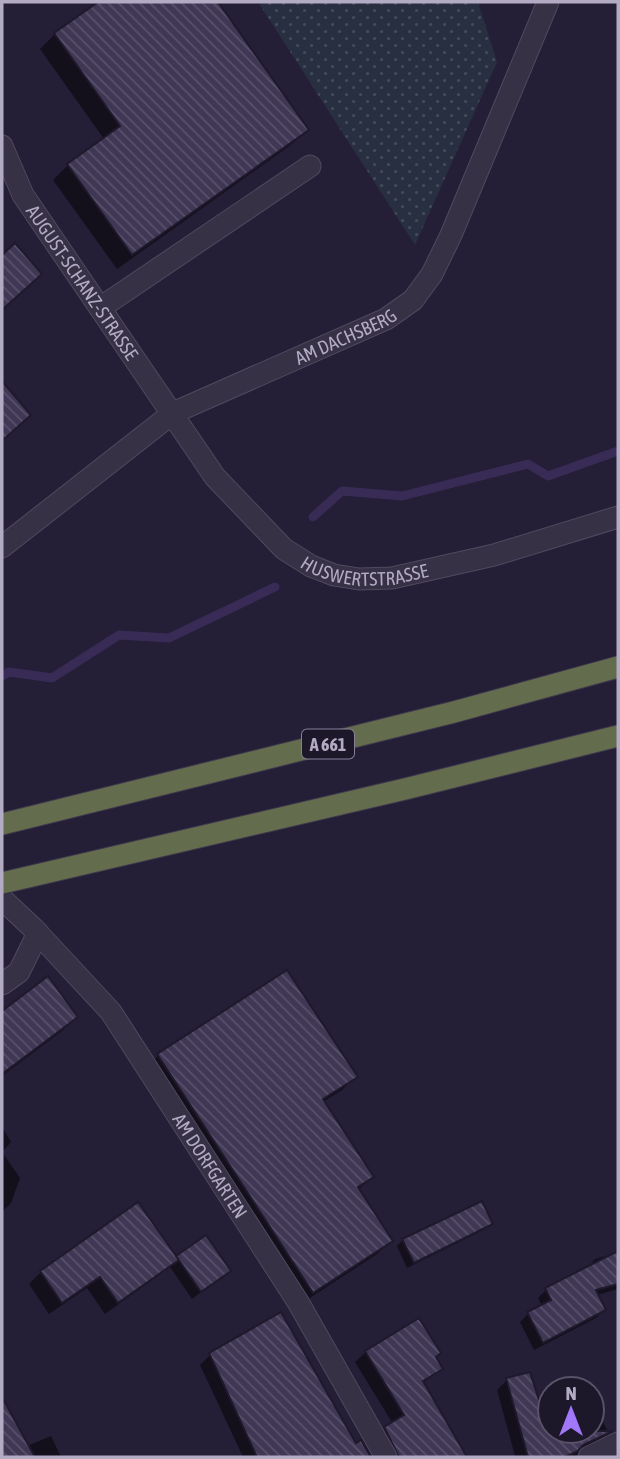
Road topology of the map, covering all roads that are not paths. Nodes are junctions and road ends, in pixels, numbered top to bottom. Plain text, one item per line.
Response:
1 (548, 2) edge
2 (2, 146) edge
3 (310, 166) dead end
4 (100, 308) junction
5 (173, 413) junction
6 (618, 517) edge
7 (2, 547) edge
8 (618, 667) edge
9 (618, 736) edge
10 (2, 824) edge
11 (2, 883) edge
12 (2, 899) edge
13 (38, 933) junction
14 (2, 984) edge
15 (618, 1443) edge
16 (386, 1457) edge
17 (589, 1457) edge

1 - 5 street, AM DACHSBERG
2 - 4 street, AUGUST-SCHANZ-STRASSE
3 - 4 street
4 - 5 street, AUGUST-SCHANZ-STRASSE
5 - 6 street, HUSWERTSTRASSE
5 - 7 street, AM DACHSBERG
8 - 10 highway, A 661
9 - 11 highway
12 - 13 street, AM DORFGARTEN
13 - 14 street
13 - 16 street, AM DORFGARTEN
15 - 17 street

